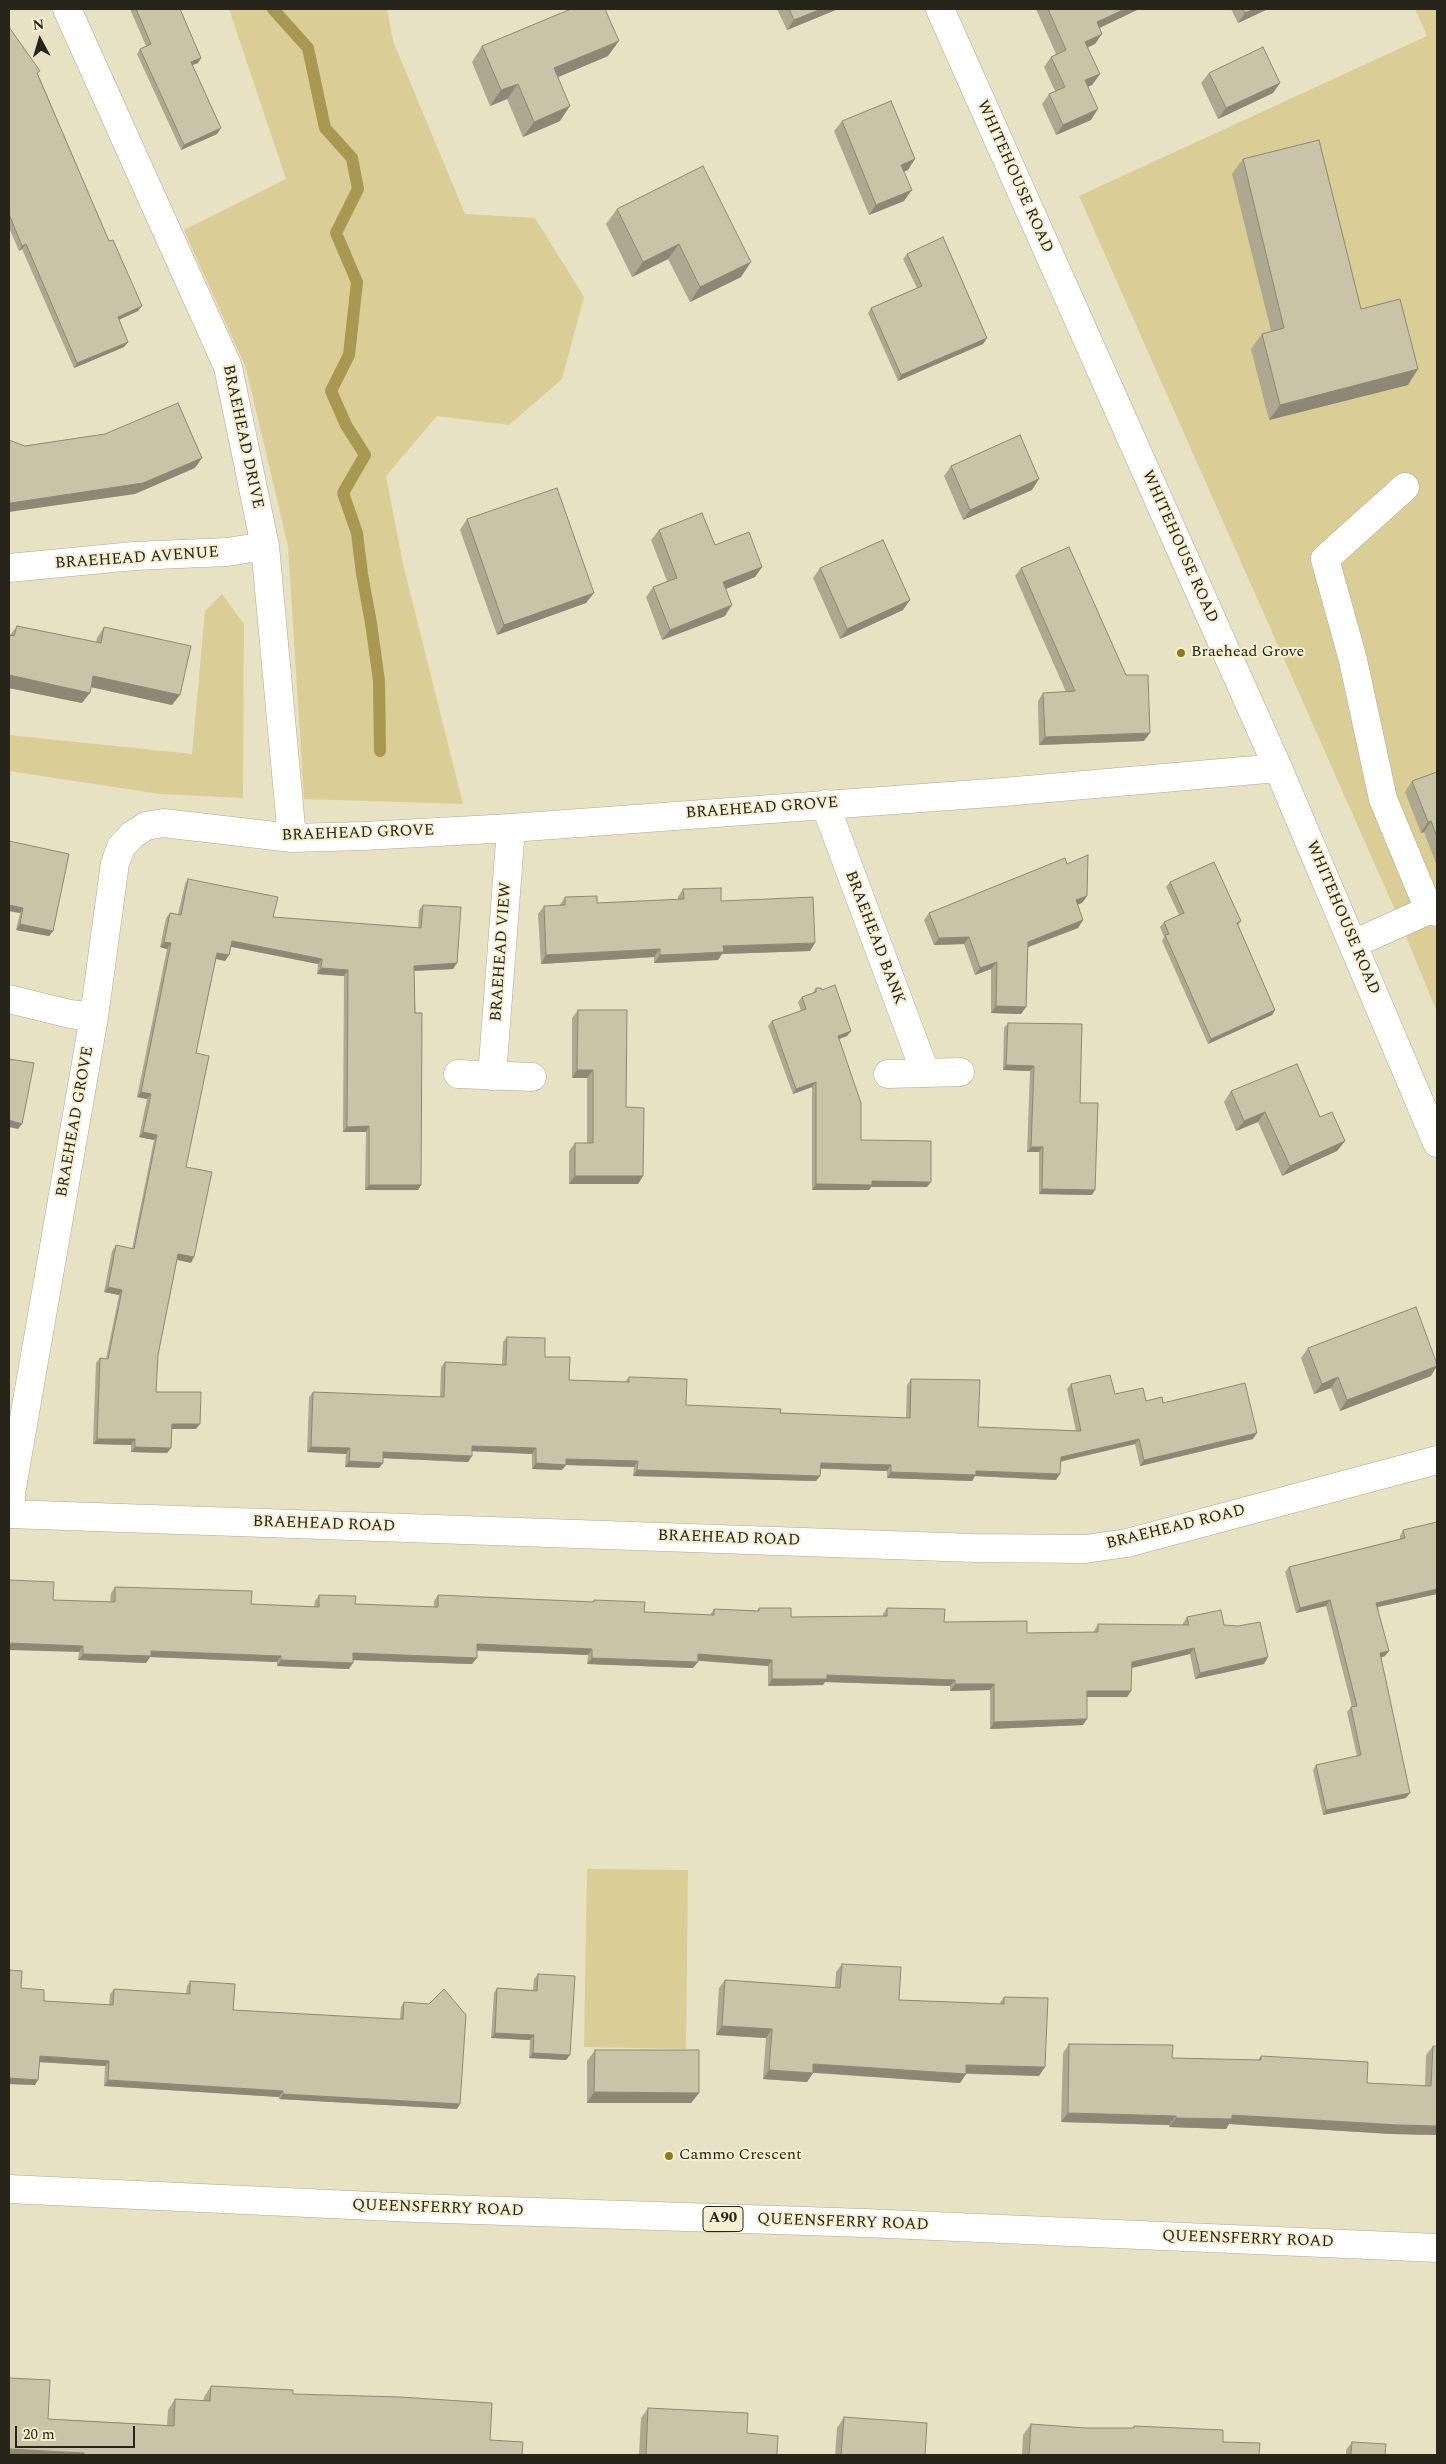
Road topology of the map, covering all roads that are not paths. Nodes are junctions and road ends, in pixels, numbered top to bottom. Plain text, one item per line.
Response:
1 (67, 9) edge
2 (940, 9) edge
3 (1405, 487) dead end
4 (265, 546) junction
5 (9, 568) edge
6 (1278, 768) junction
7 (825, 804) junction
8 (511, 828) junction
9 (292, 838) junction
10 (1433, 911) edge
11 (1353, 944) junction
12 (9, 999) edge
13 (94, 1016) junction
14 (925, 1072) junction
15 (960, 1072) dead end
16 (458, 1074) dead end
17 (888, 1074) dead end
18 (492, 1076) junction
19 (532, 1077) dead end
20 (1437, 1143) edge
21 (1437, 1460) edge
22 (10, 1514) edge
23 (9, 2189) edge
24 (1437, 2248) edge

1 - 4 street, BRAEHEAD DRIVE
2 - 6 street, WHITEHOUSE ROAD
3 - 10 street
4 - 5 street, BRAEHEAD AVENUE
4 - 9 street, BRAEHEAD DRIVE
6 - 7 street, BRAEHEAD GROVE
6 - 11 street, WHITEHOUSE ROAD
7 - 8 street, BRAEHEAD GROVE
7 - 14 street, BRAEHEAD BANK
8 - 9 street, BRAEHEAD GROVE
8 - 18 street, BRAEHEAD VIEW
9 - 13 street, BRAEHEAD GROVE
10 - 11 street
11 - 20 street, WHITEHOUSE ROAD
12 - 13 street
13 - 22 street, BRAEHEAD GROVE
14 - 15 street
14 - 17 street
16 - 18 street
18 - 19 street
21 - 22 street, BRAEHEAD ROAD
23 - 24 street, QUEENSFERRY ROAD / A90

